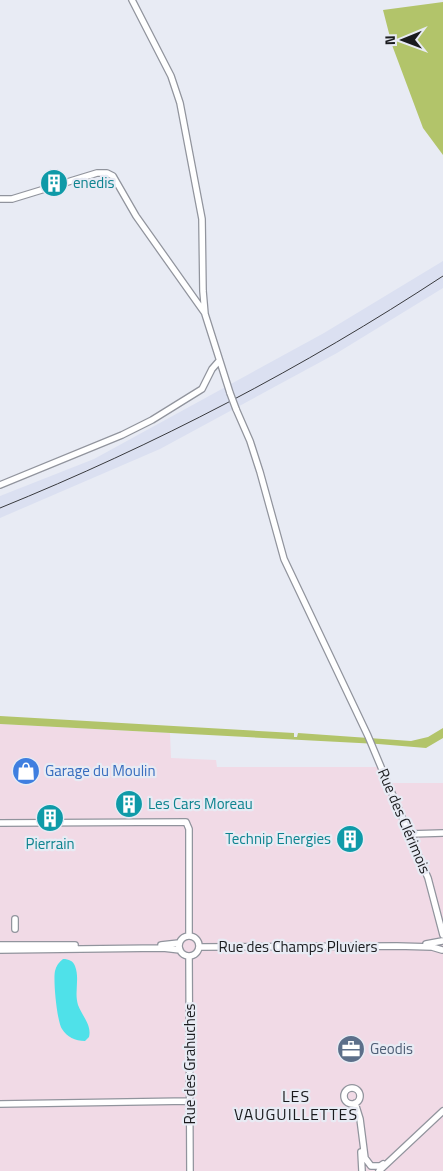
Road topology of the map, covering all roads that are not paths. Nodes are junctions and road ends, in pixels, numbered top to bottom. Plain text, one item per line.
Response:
1 (132, 0) edge
2 (0, 199) edge
3 (205, 314) junction
4 (220, 361) junction
5 (0, 485) edge
6 (0, 823) edge
7 (443, 833) edge
8 (410, 834) junction
9 (189, 935) junction
10 (443, 939) edge
11 (198, 940) junction
12 (179, 943) junction
13 (0, 946) edge
14 (397, 946) junction
15 (200, 947) junction
16 (241, 947) junction
17 (0, 950) edge
18 (180, 950) junction
19 (443, 950) edge
20 (189, 956) junction
21 (190, 1102) junction
22 (355, 1103) dead end
23 (0, 1104) edge
24 (443, 1111) edge
25 (362, 1128) junction
26 (390, 1161) junction
27 (368, 1164) junction
28 (190, 1171) edge
29 (362, 1171) edge
30 (372, 1171) edge
31 (379, 1171) edge

1 - 3 street
2 - 3 street
3 - 4 street, Rue des Clérimois
4 - 5 street
4 - 8 street, Rue des Clérimois, bridge
6 - 9 street
7 - 8 street
8 - 10 street, Rue des Clérimois
9 - 11 street
9 - 12 street
10 - 14 street, Rue des Champs Pluviers
10 - 19 street, Rue des Clérimois
11 - 15 street
11 - 16 street
12 - 13 street
12 - 18 street
14 - 16 street, Rue des Champs Pluviers
14 - 19 street, Rue des Champs Pluviers
15 - 16 street, Rue des Champs Pluviers
15 - 20 street
17 - 18 street
18 - 20 street
20 - 21 street, Rue des Grahuches
21 - 23 street
21 - 28 street, Rue des Grahuches
22 - 25 street
24 - 26 street
25 - 27 street
25 - 29 street
26 - 27 street
26 - 31 street
27 - 30 street

